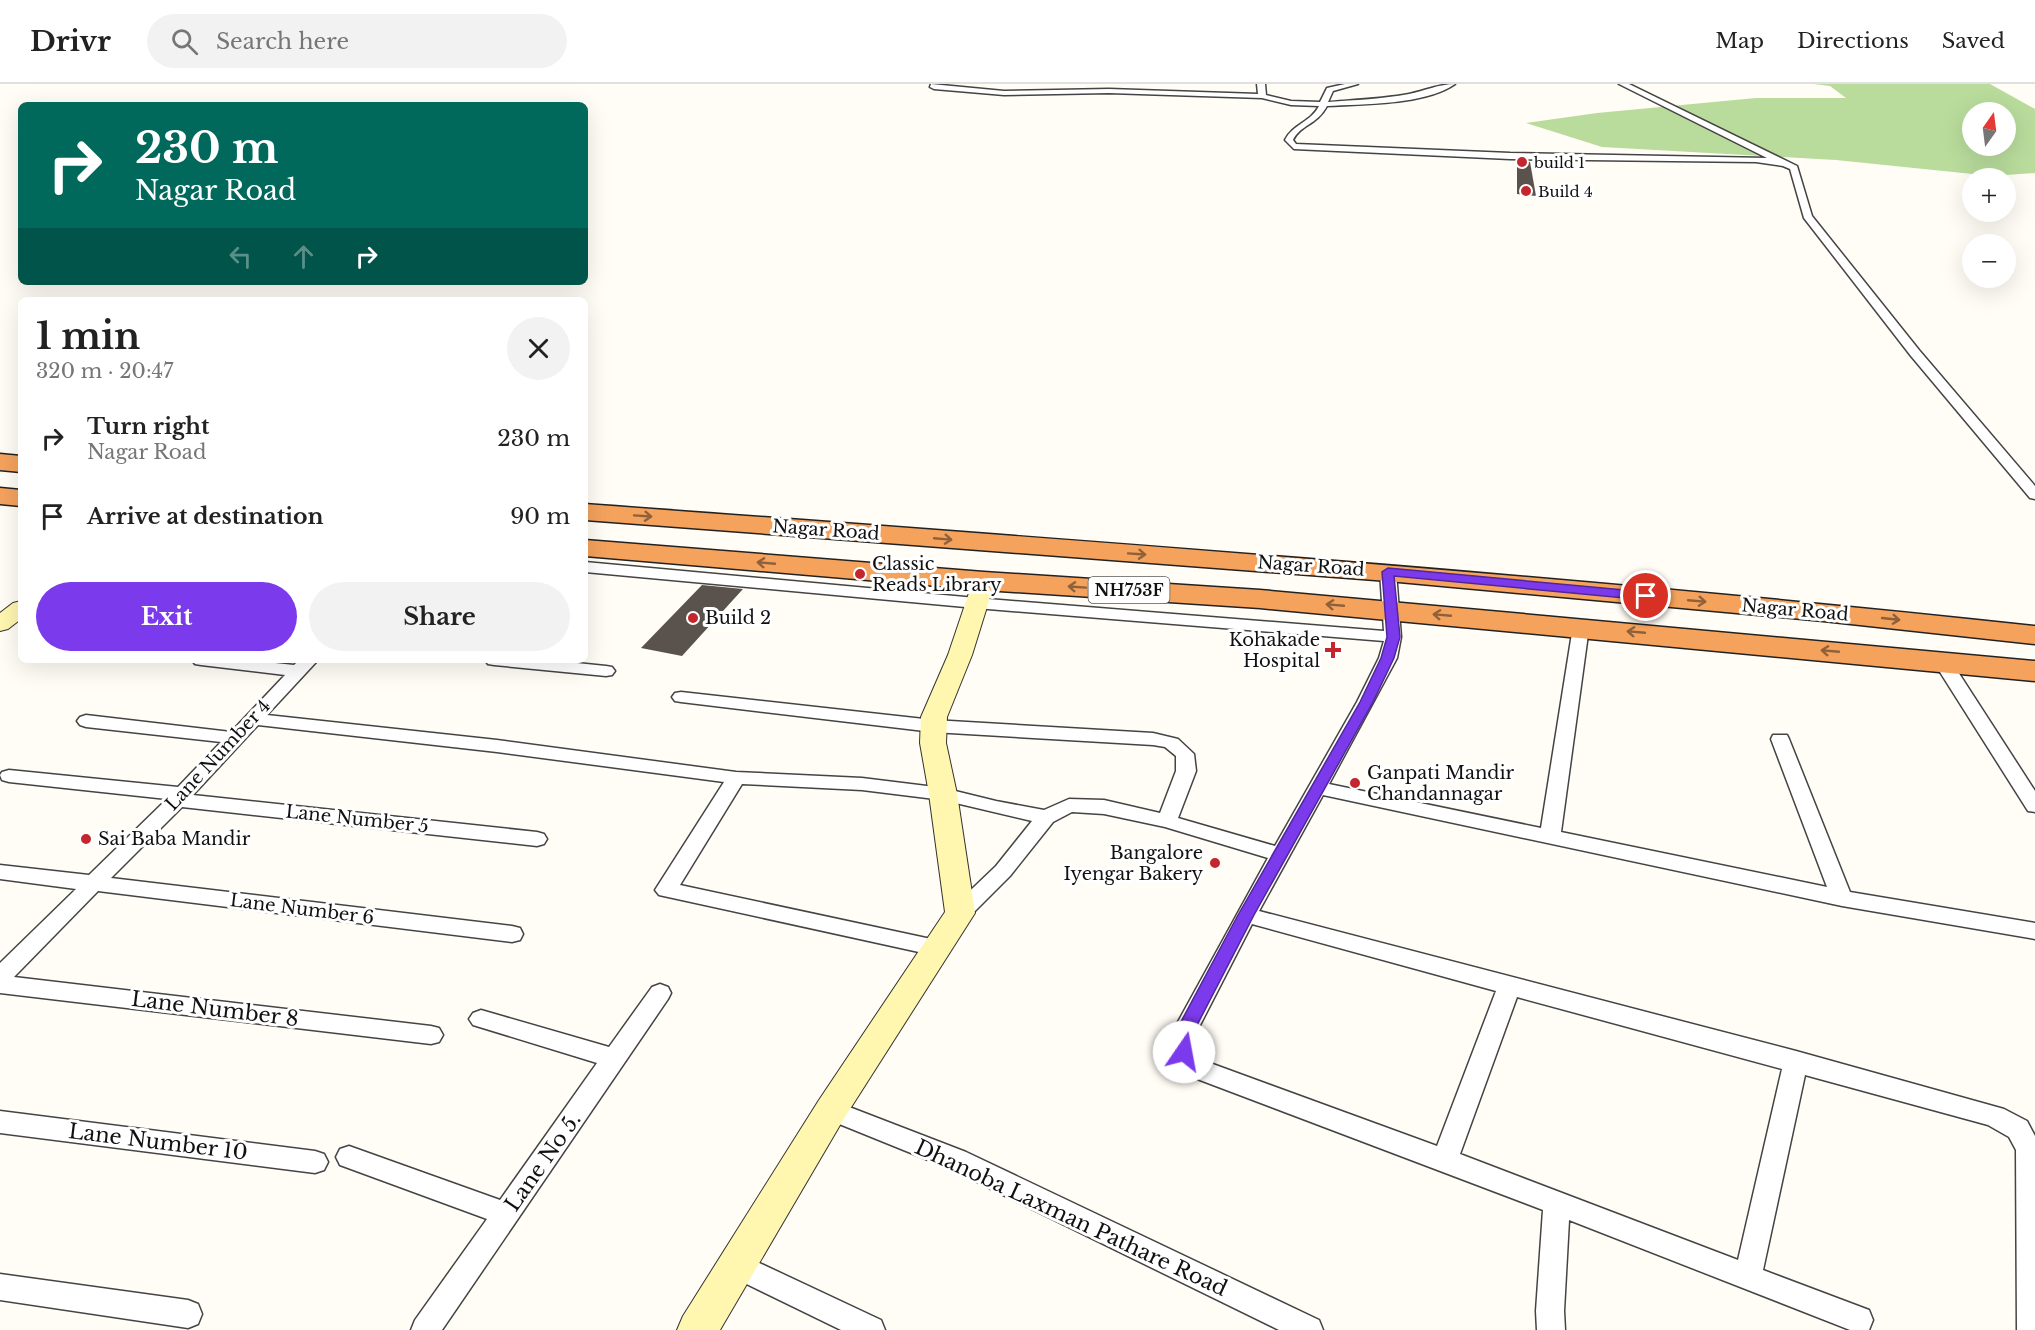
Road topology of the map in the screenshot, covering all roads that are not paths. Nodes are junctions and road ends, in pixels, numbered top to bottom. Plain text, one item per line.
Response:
1 (935, 84) edge
2 (984, 84) edge
3 (1261, 84) edge
4 (1354, 84) edge
5 (1451, 84) edge
6 (1611, 84) edge
7 (1623, 84) edge
8 (1411, 86) dead end
9 (1440, 89) junction
10 (976, 91) junction
11 (1004, 93) junction
12 (1262, 96) junction
13 (997, 99) dead end
14 (1323, 104) junction
15 (1788, 165) junction
16 (0, 462) edge
17 (18, 464) edge
18 (2035, 495) edge
19 (0, 496) edge
20 (18, 498) edge
21 (588, 512) edge
22 (885, 535) junction
23 (588, 548) edge
24 (588, 567) edge
25 (865, 571) junction
26 (1388, 572) junction
27 (18, 592) edge
28 (980, 592) junction
29 (0, 606) edge
30 (1759, 606) junction
31 (18, 610) edge
32 (0, 624) edge
33 (1393, 624) junction
34 (1581, 627) junction
35 (2035, 635) edge
36 (1779, 646) junction
37 (1942, 661) junction
38 (263, 663) edge
39 (528, 663) edge
40 (304, 665) edge
41 (606, 670) dead end
42 (2035, 670) edge
43 (681, 697) dead end
44 (86, 721) dead end
45 (138, 722) dead end
46 (933, 726) junction
47 (243, 730) junction
48 (1780, 739) dead end
49 (9, 776) dead end
50 (736, 778) junction
51 (1318, 788) junction
52 (943, 794) junction
53 (180, 797) junction
54 (2035, 806) edge
55 (1046, 817) junction
56 (1167, 821) junction
57 (1550, 837) junction
58 (537, 839) dead end
59 (1281, 855) junction
60 (0, 872) edge
61 (92, 883) junction
62 (1842, 898) junction
63 (960, 913) junction
64 (1246, 915) junction
65 (2035, 931) edge
66 (512, 934) dead end
67 (937, 948) junction
68 (0, 977) edge
69 (0, 984) edge
70 (1509, 988) junction
71 (660, 993) dead end
72 (481, 1019) dead end
73 (431, 1035) dead end
74 (615, 1059) junction
75 (1796, 1062) junction
76 (831, 1110) junction
77 (0, 1122) edge
78 (350, 1157) dead end
79 (1445, 1161) junction
80 (315, 1162) dead end
81 (1557, 1204) junction
82 (506, 1214) junction
83 (736, 1265) junction
84 (1748, 1276) junction
85 (0, 1287) edge
86 (188, 1314) dead end
87 (1859, 1320) dead end
88 (424, 1330) edge
89 (697, 1330) edge
90 (871, 1330) edge
91 (1309, 1330) edge
92 (1551, 1330) edge
93 (2031, 1330) edge

1 - 10 street
2 - 10 street
3 - 12 street
4 - 14 street
5 - 9 street
6 - 7 street
7 - 15 street
8 - 9 street
9 - 14 street
10 - 11 street
11 - 12 street
11 - 13 street
12 - 14 street
14 - 15 street
15 - 18 street
16 - 17 highway
19 - 20 highway
21 -> 22 highway, Nagar Road / NH753F
22 - 25 highway
22 -> 26 highway, Nagar Road / NH753F
25 -> 23 highway, Nagar Road / NH753F
24 - 28 street
25 - 28 highway, Nagar Road / NH753F
26 -> 30 highway, Nagar Road / NH753F
26 - 33 street
27 - 29 street
28 - 33 highway, Nagar Road / NH753F
28 - 46 street
30 -> 35 highway, Nagar Road / NH753F
30 - 36 highway
31 - 32 street
34 -> 33 highway, Nagar Road / NH753F
33 - 51 street
36 -> 34 highway, Nagar Road / NH753F
34 - 57 street
37 -> 36 highway, Nagar Road / NH753F
37 - 42 highway, Nagar Road / NH753F
37 - 54 street
38 - 40 street
39 - 41 street
40 - 47 street, Lane Number 4
43 - 46 street
44 - 47 street
45 - 47 street
46 - 52 street
46 - 56 street
47 - 50 street
47 - 53 street, Lane Number 4
48 - 62 street
49 - 53 street, Lane Number 5
50 - 52 street
50 - 67 street
51 - 57 street
51 - 59 street
52 - 55 street
52 - 63 street
53 - 58 street, Lane Number 5
53 - 61 street, Lane Number 4
55 - 56 street
55 - 63 street
56 - 59 street
57 - 62 street
59 - 64 street
60 - 61 street, Lane Number 6
61 - 66 street, Lane Number 6
61 - 68 street, Lane Number 4
62 - 65 street
63 - 67 street
64 - 70 street
64 - 79 street
67 - 76 street
69 - 73 street, Lane Number 8
70 - 75 street
70 - 79 street
71 - 74 street, Lane No 5.
72 - 74 street
74 - 82 street, Lane No 5.
75 - 84 street
75 - 93 street
76 - 83 street
76 - 91 street, Dhanoba Laxman Pathare Road
77 - 80 street, Lane Number 10
78 - 82 street
79 - 81 street
81 - 84 street
81 - 92 street
82 - 88 street, Lane No 5.
83 - 89 street
83 - 90 street
84 - 87 street
85 - 86 street

